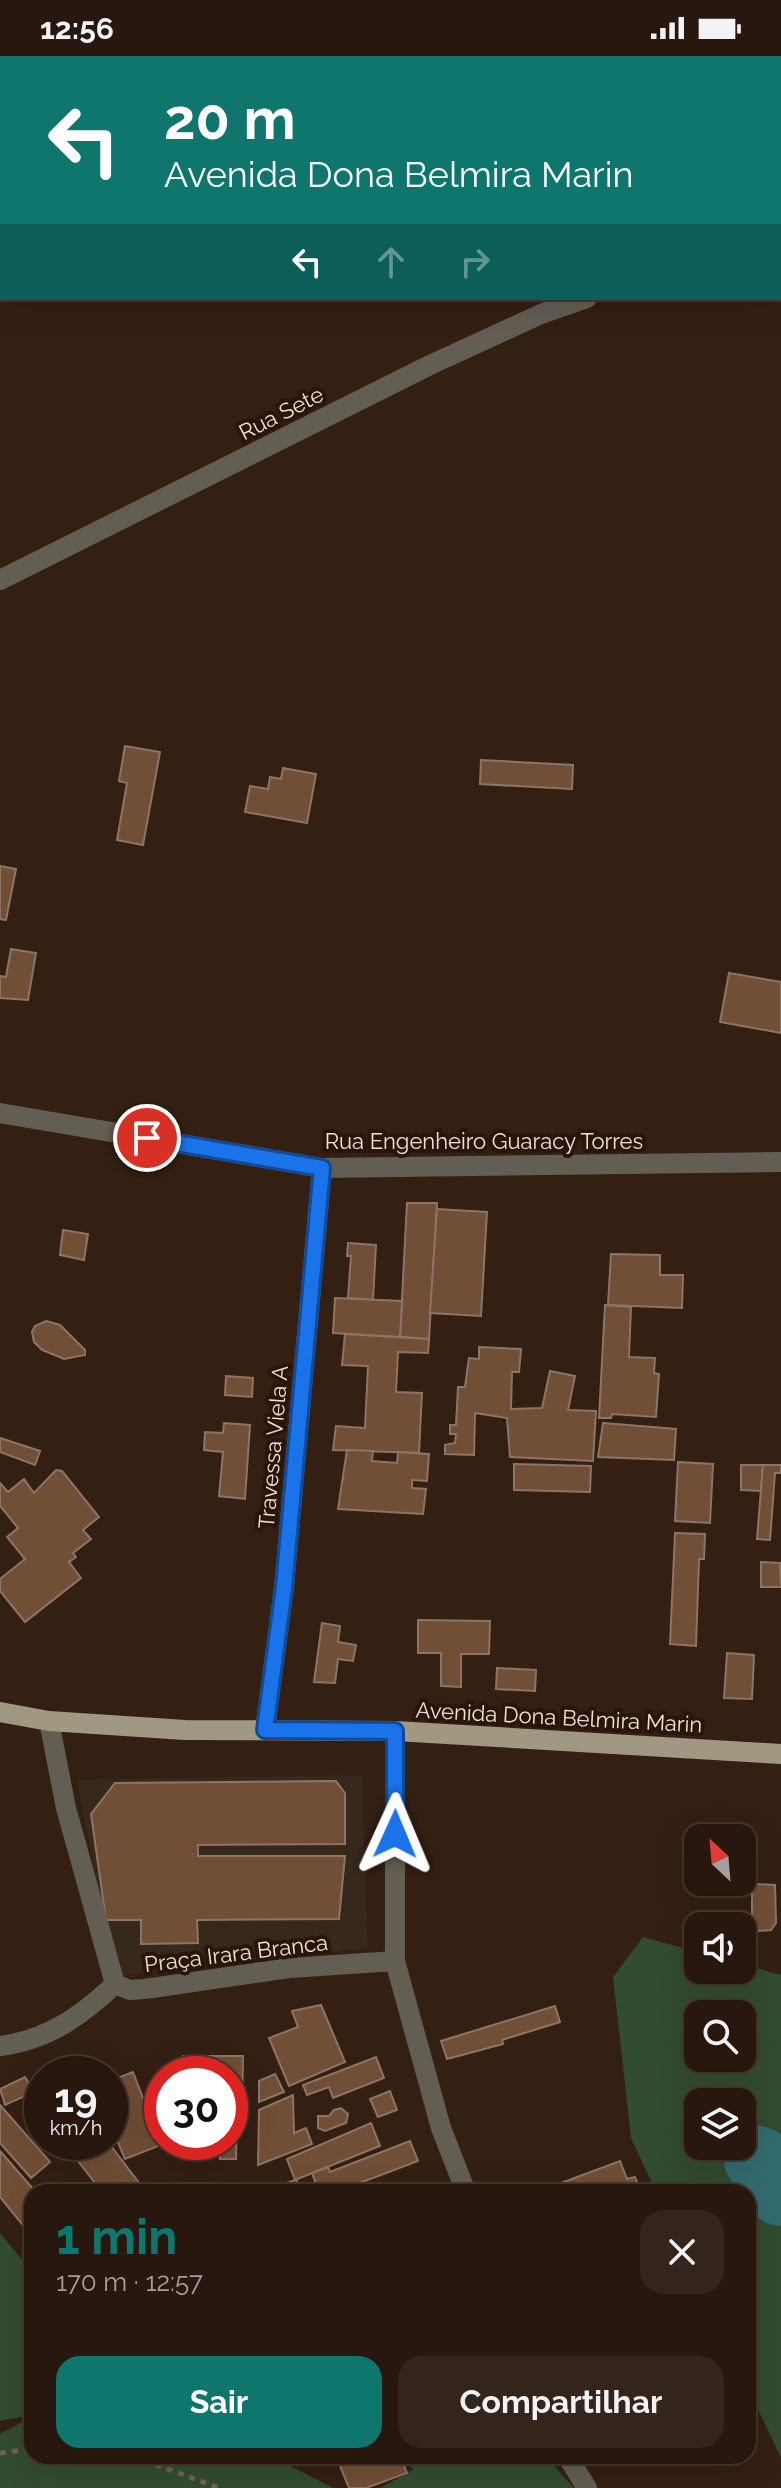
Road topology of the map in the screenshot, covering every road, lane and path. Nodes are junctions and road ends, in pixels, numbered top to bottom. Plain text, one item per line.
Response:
1 (581, 300) edge
2 (0, 580) edge
3 (0, 1113) edge
4 (781, 1162) edge
5 (322, 1168) junction
6 (0, 1712) edge
7 (49, 1721) junction
8 (265, 1730) junction
9 (395, 1731) junction
10 (781, 1754) edge
11 (395, 1961) junction
12 (115, 1984) junction
13 (0, 2046) edge
14 (463, 2184) edge
15 (24, 2450) edge
16 (0, 2453) edge
17 (154, 2464) edge
18 (572, 2464) edge
19 (219, 2488) edge
20 (587, 2488) edge

1 - 2 street, Rua Sete
3 - 5 street, Rua Engenheiro Guaracy Torres
4 - 5 street, Rua Engenheiro Guaracy Torres
5 - 8 street, Travessa Viela A
6 - 7 main road, Avenida Dona Belmira Marin
7 - 8 main road, Avenida Dona Belmira Marin
7 - 12 street, Praça Irara Branca
8 - 9 main road, Avenida Dona Belmira Marin
9 - 10 main road, Avenida Dona Belmira Marin
9 - 11 street
11 - 12 street, Praça Irara Branca
11 - 14 street
12 - 13 street
15 - 16 path
17 - 19 path
18 - 20 street

